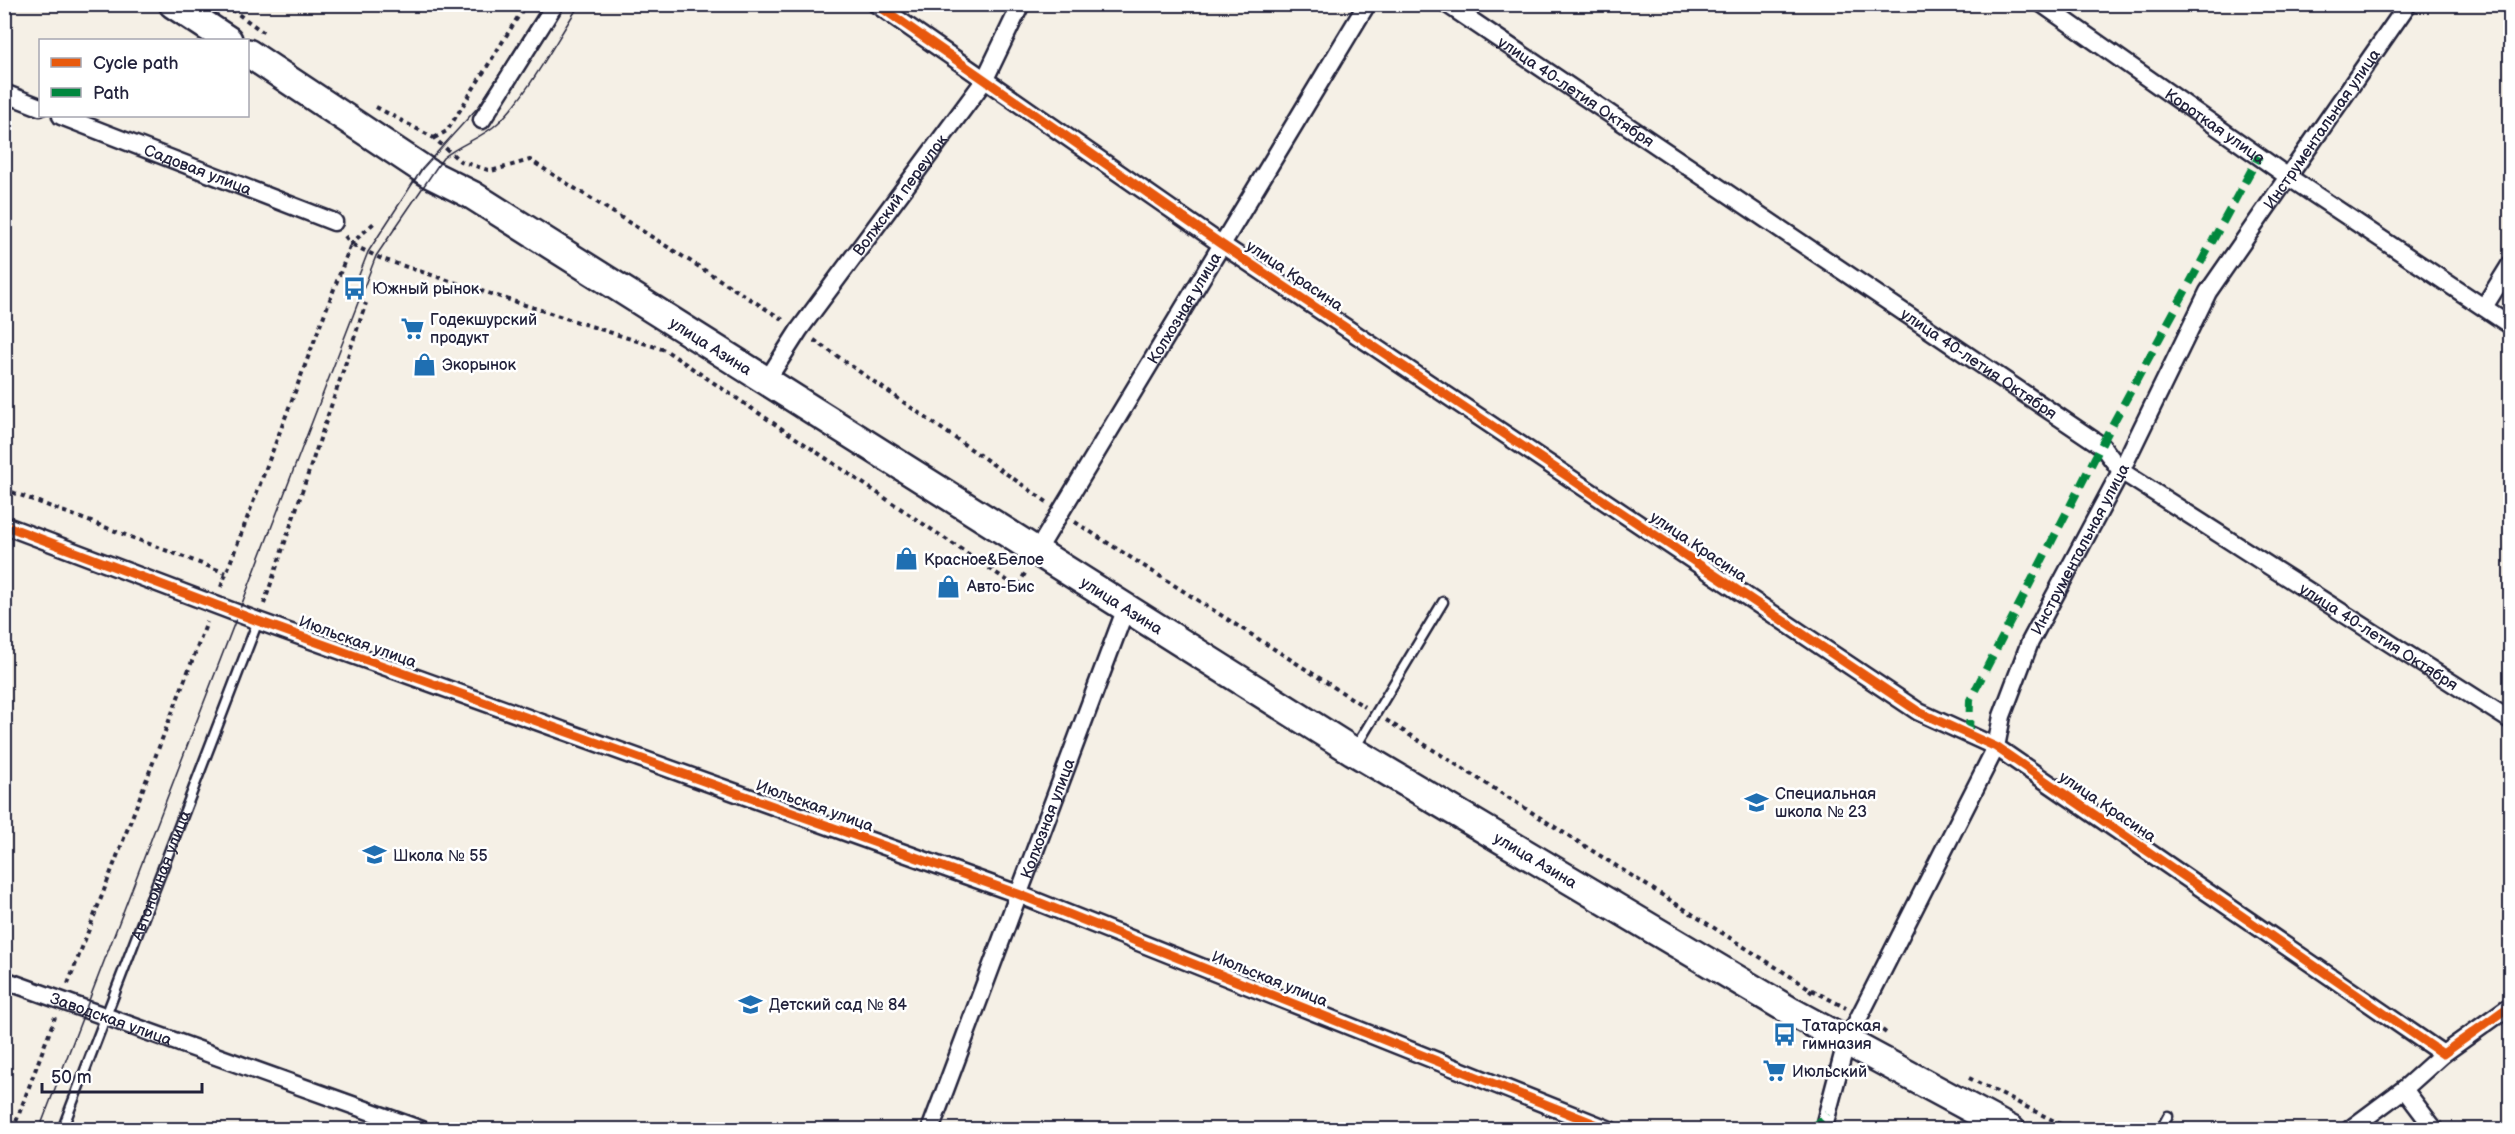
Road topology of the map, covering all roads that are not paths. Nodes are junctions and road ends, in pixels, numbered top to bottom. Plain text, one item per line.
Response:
1 (173, 4) edge
2 (555, 4) edge
3 (876, 4) edge
4 (1021, 4) edge
5 (1367, 4) edge
6 (1447, 4) edge
7 (2042, 4) edge
8 (2408, 4) edge
9 (226, 39) edge
10 (249, 54) edge
11 (984, 81) junction
12 (4, 93) edge
13 (39, 107) edge
14 (64, 117) edge
15 (483, 120) dead end
16 (2287, 176) junction
17 (334, 222) road end
18 (1221, 244) junction
19 (2511, 265) edge
20 (2484, 306) junction
21 (2511, 325) edge
22 (766, 380) junction
23 (2121, 471) junction
24 (4, 525) edge
25 (1037, 551) junction
26 (1443, 602) dead end
27 (1126, 608) junction
28 (258, 621) junction
29 (2511, 720) edge
30 (1996, 747) junction
31 (1353, 750) junction
32 (1018, 894) junction
33 (4, 980) edge
34 (2511, 1006) edge
35 (106, 1015) junction
36 (1846, 1043) junction
37 (2443, 1054) junction
38 (2404, 1089) junction
39 (2168, 1116) dead end
40 (62, 1130) edge
41 (422, 1130) edge
42 (930, 1130) edge
43 (1610, 1130) edge
44 (1823, 1130) edge
45 (2011, 1130) edge
46 (2138, 1130) edge
47 (2349, 1130) edge
48 (2435, 1130) edge

1 - 9 main road
2 - 15 street
3 - 11 street, улица Красина
4 - 11 street, Волжский переулок
5 - 18 street, Колхозная улица
6 - 23 street, улица 40-летия Октября
7 - 16 street, Короткая улица
8 - 16 street, Инструментальная улица
10 - 22 main road, улица Азина
11 - 18 street, улица Красина
11 - 22 street, Волжский переулок
12 - 13 street
14 - 17 street, Садовая улица
16 - 20 street, Короткая улица
16 - 23 street, Инструментальная улица
18 - 25 street, Колхозная улица
18 - 30 street, улица Красина
19 - 20 street
20 - 21 street, Короткая улица
22 - 25 main road, улица Азина
23 - 29 street, улица 40-летия Октября
23 - 30 street, Инструментальная улица
24 - 28 street, Июльская улица
25 - 27 main road, улица Азина
26 - 31 lane
27 - 31 main road, улица Азина
27 - 32 street, Колхозная улица
28 - 32 street, Июльская улица
28 - 35 lane, Автономная улица
30 - 36 street, Инструментальная улица
30 - 37 street, улица Красина
31 - 36 main road, улица Азина
32 - 42 street, Колхозная улица
32 - 43 street, Июльская улица
33 - 35 street, Заводская улица
34 - 37 street
35 - 40 lane, Автономная улица
35 - 41 street, Заводская улица
36 - 44 street, Инструментальная улица
36 - 45 main road, улица Азина
37 - 38 street
38 - 47 street
38 - 48 street
39 - 46 lane

